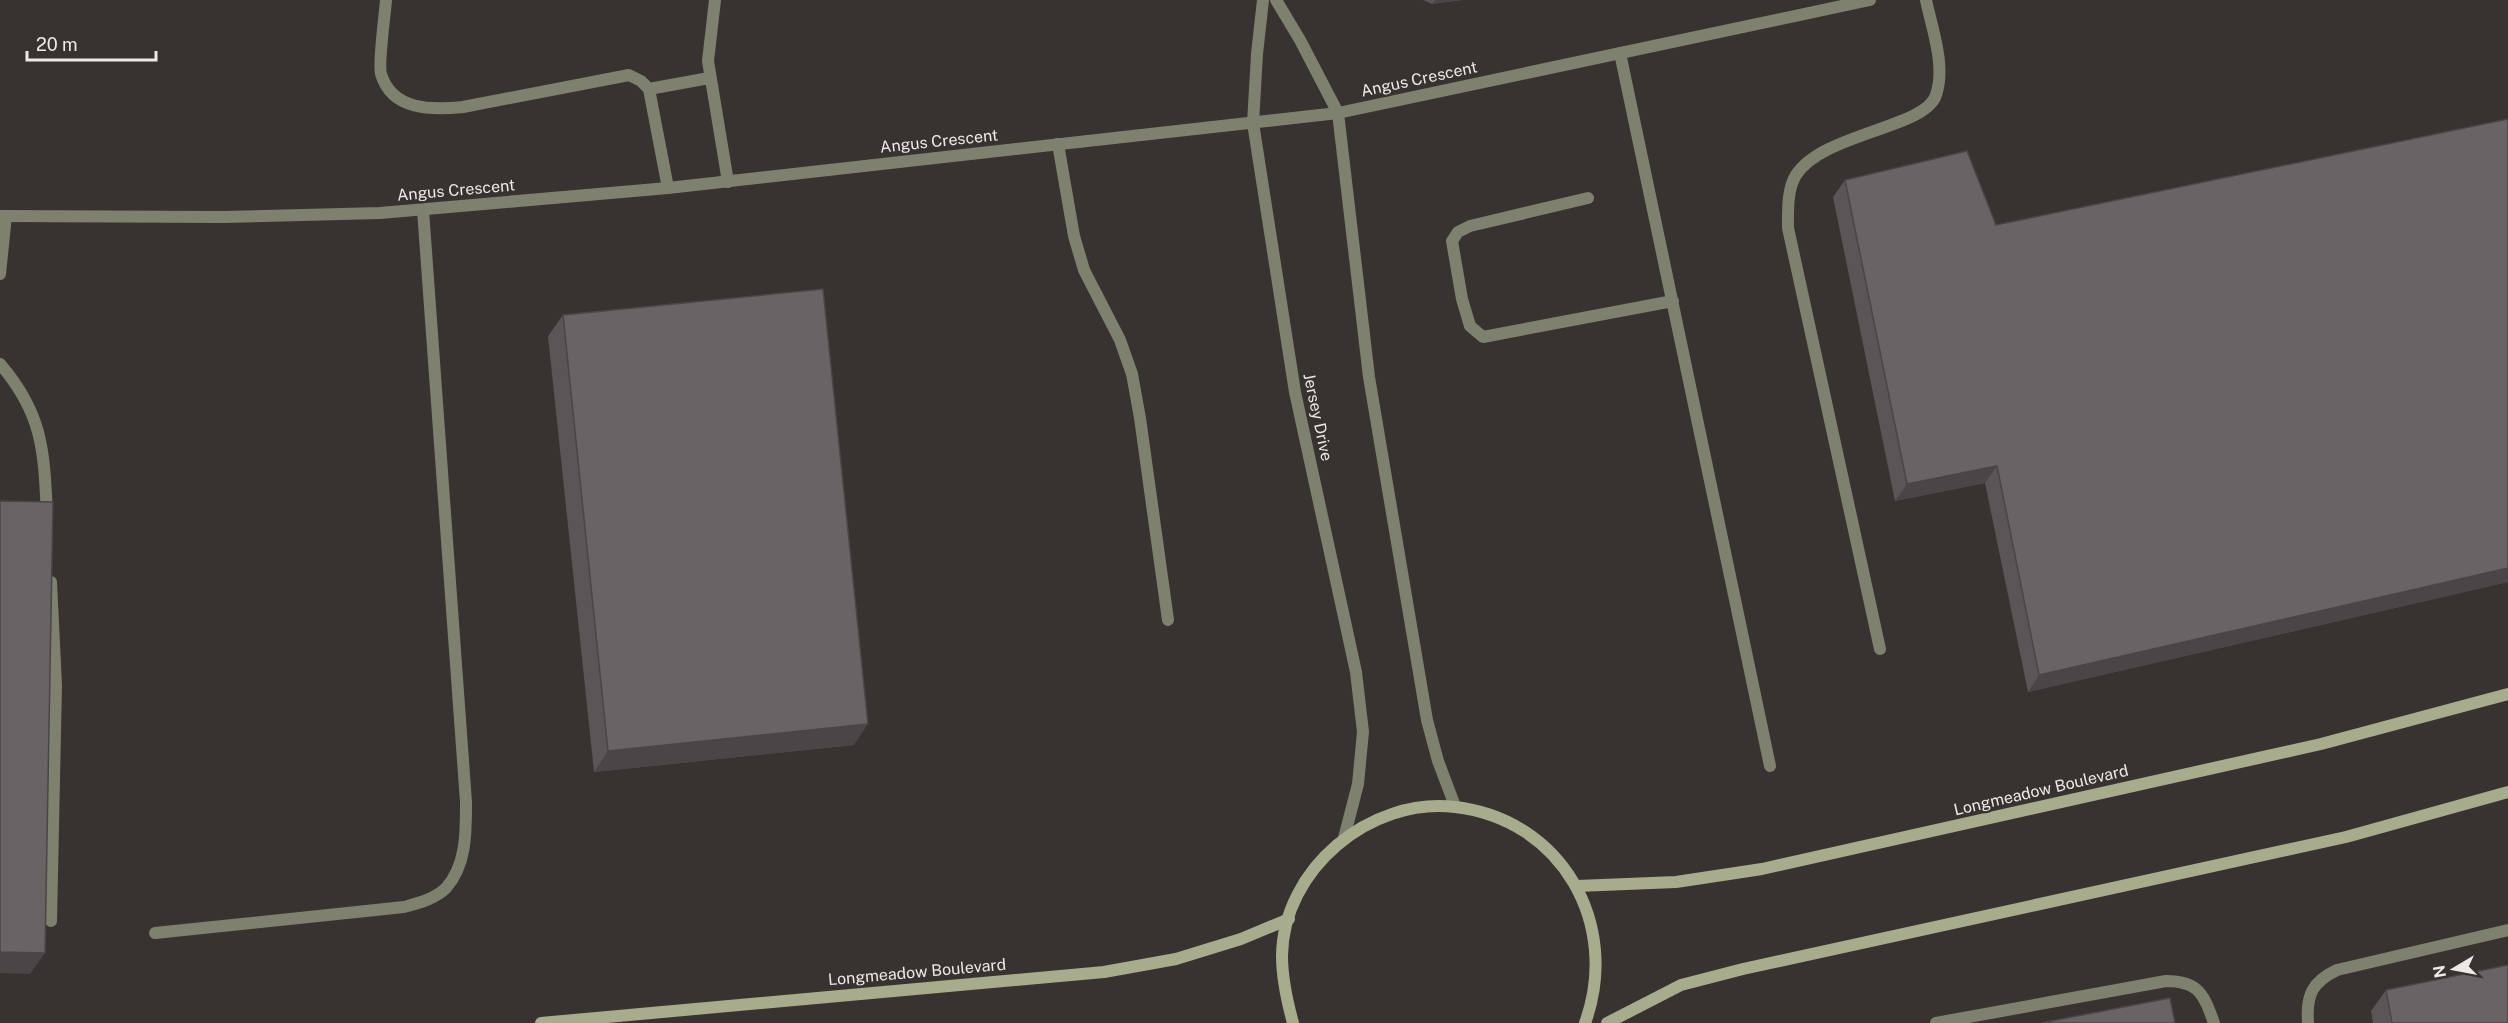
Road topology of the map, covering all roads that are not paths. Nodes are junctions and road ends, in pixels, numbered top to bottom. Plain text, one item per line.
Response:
1 (386, 0) edge
2 (715, 0) edge
3 (1263, 0) edge
4 (1276, 0) edge
5 (1870, 0) edge
6 (1926, 0) edge
7 (1620, 53) junction
8 (709, 78) junction
9 (648, 89) junction
10 (1338, 113) junction
11 (1253, 123) junction
12 (1058, 144) junction
13 (728, 182) junction
14 (668, 188) junction
15 (1588, 198) dead end
16 (423, 210) junction
17 (3, 216) edge
18 (0, 274) edge
19 (1673, 301) junction
20 (0, 364) edge
21 (48, 530) edge
22 (50, 566) edge
23 (1168, 620) dead end
24 (1880, 649) dead end
25 (2508, 694) edge
26 (1770, 766) dead end
27 (2508, 792) edge
28 (1455, 806) junction
29 (1344, 838) junction
30 (1577, 886) junction
31 (1289, 919) junction
32 (51, 921) dead end
33 (2508, 930) edge
34 (155, 933) dead end
35 (541, 1023) edge
36 (1293, 1023) edge
37 (1585, 1023) edge
38 (1607, 1023) edge
39 (1936, 1023) edge
40 (2214, 1023) edge
41 (2308, 1023) edge

1 - 9 street
2 - 8 street
3 - 11 street, Jersey Drive
4 - 10 street
5 - 7 street, Angus Crescent
6 - 24 street
7 - 10 street, Angus Crescent
7 - 19 street
8 - 9 street
8 - 13 street
9 - 14 street
10 - 11 street, Angus Crescent
10 - 28 street
11 - 12 street, Angus Crescent
11 - 29 street, Jersey Drive
12 - 13 street, Angus Crescent
12 - 23 street
13 - 14 street, Angus Crescent
14 - 16 street, Angus Crescent
15 - 19 street
16 - 17 street, Angus Crescent
16 - 34 street
17 - 18 street
19 - 26 street
20 - 21 street
22 - 32 street
25 - 30 main road, Longmeadow Boulevard
27 - 38 main road
28 - 29 main road
28 - 30 main road
29 - 31 main road
30 - 37 main road
31 - 35 main road, Longmeadow Boulevard
31 - 36 main road
33 - 41 street
39 - 40 street

